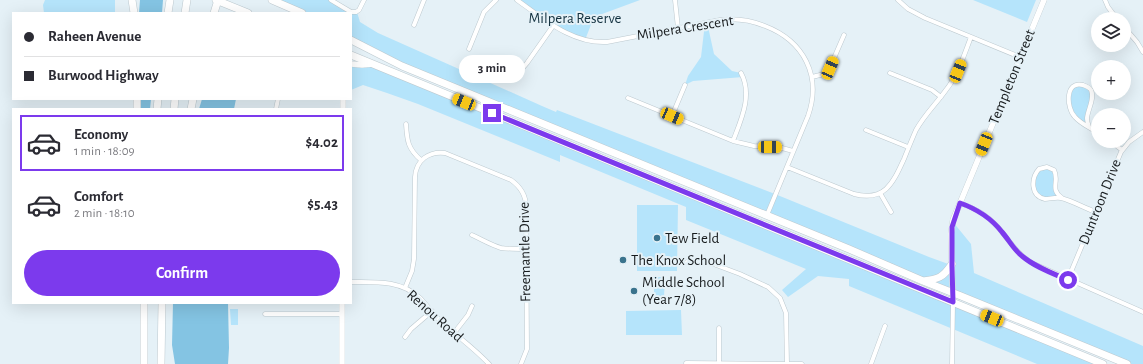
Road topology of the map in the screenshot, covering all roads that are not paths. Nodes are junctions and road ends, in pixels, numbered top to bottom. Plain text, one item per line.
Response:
1 (132, 0) edge
2 (136, 0) edge
3 (170, 0) edge
4 (187, 0) edge
5 (217, 0) edge
6 (272, 0) edge
7 (331, 0) edge
8 (364, 0) edge
9 (424, 0) edge
10 (496, 0) edge
11 (517, 0) edge
12 (675, 0) edge
13 (898, 0) edge
14 (1044, 0) edge
15 (1105, 0) edge
16 (134, 11) edge
17 (168, 12) edge
18 (185, 12) edge
19 (214, 12) edge
20 (246, 12) edge
21 (300, 12) edge
22 (351, 12) edge
23 (352, 12) edge
24 (1112, 12) edge
25 (414, 25) dead end
26 (553, 26) junction
27 (678, 28) junction
28 (844, 35) dead end
29 (1131, 35) edge
30 (971, 37) junction
31 (352, 41) edge
32 (1143, 42) edge
33 (1139, 44) junction
34 (469, 48) dead end
35 (1143, 52) edge
36 (352, 55) edge
37 (1020, 57) junction
38 (352, 64) edge
39 (373, 64) junction
40 (402, 66) junction
41 (521, 70) dead end
42 (741, 73) dead end
43 (890, 73) dead end
44 (400, 75) junction
45 (812, 77) junction
46 (685, 85) dead end
47 (941, 97) junction
48 (628, 98) dead end
49 (672, 116) junction
50 (406, 124) dead end
51 (1089, 127) joint
52 (866, 130) dead end
53 (1143, 132) edge
54 (733, 141) junction
55 (908, 147) junction
56 (1119, 148) edge
57 (1122, 150) junction
58 (793, 151) junction
59 (421, 160) junction
60 (787, 167) junction
61 (880, 193) junction
62 (1062, 198) junction
63 (960, 203) junction
64 (891, 212) dead end
65 (1096, 212) junction
66 (766, 215) junction
67 (472, 235) dead end
68 (526, 249) junction
69 (687, 262) dead end
70 (952, 264) junction
71 (1068, 280) junction
72 (923, 281) junction
73 (352, 282) edge
74 (405, 288) junction
75 (953, 293) junction
76 (953, 302) junction
77 (144, 304) edge
78 (162, 304) edge
79 (342, 304) edge
80 (472, 306) dead end
81 (432, 311) junction
82 (1143, 312) edge
83 (265, 314) dead end
84 (342, 314) junction
85 (885, 326) dead end
86 (720, 328) dead end
87 (454, 333) junction
88 (406, 337) dead end
89 (686, 363) edge
90 (144, 364) edge
91 (161, 364) edge
92 (342, 364) edge
93 (489, 364) edge
94 (521, 364) edge
95 (719, 364) edge
96 (787, 364) edge
97 (802, 364) edge
98 (871, 364) edge
99 (952, 364) edge
100 (1103, 364) edge
101 (1127, 364) edge

1 - 16 highway
2 - 16 highway
3 - 17 highway
4 - 18 highway
5 - 19 highway
5 - 20 highway
6 - 21 highway
7 - 22 street
8 - 23 street
9 - 25 street
10 - 34 street
11 - 26 street, Milpera Crescent
12 - 27 street
13 - 30 street
14 - 37 street, Templeton Street
15 - 24 street
26 - 27 street, Milpera Crescent
26 - 41 street
27 - 45 street, Milpera Crescent
28 - 45 street
29 - 33 street
30 - 37 street
30 - 47 street
31 - 40 highway
32 - 33 street
33 - 35 street
36 - 39 highway
37 - 63 street, Templeton Street
38 - 39 street
39 - 44 highway
40 - 44 highway
40 - 66 highway
42 - 54 street
43 - 47 street
44 - 76 highway
45 - 58 street, Milpera Crescent
46 - 49 street
47 - 55 street
48 - 49 street
49 - 54 street
50 - 59 street
51 - 51 street
52 - 55 street
53 - 57 street, Duntroon Drive
54 - 58 street
55 - 61 street
56 - 57 street
57 - 65 street, Duntroon Drive
58 - 60 street, Milpera Crescent
59 - 68 street, Freemantle Drive
59 - 74 street
60 - 61 street
60 - 66 street, Milpera Crescent
61 - 64 street
62 - 62 street
62 - 65 street
63 - 70 street, Templeton Street
63 - 71 street
65 - 71 street, Duntroon Drive
66 - 72 highway
67 - 68 street
68 - 94 street, Freemantle Drive
69 - 96 street
70 - 72 highway
70 - 75 street, Templeton Street
71 - 82 street
72 - 75 highway
73 - 74 street, Renou Road
74 - 81 street, Renou Road
75 - 76 street, Templeton Street
75 - 101 highway
76 - 99 street
76 - 100 highway
77 - 90 highway
78 - 91 highway
79 - 84 street
80 - 87 street
81 - 87 street, Renou Road
81 - 88 street
83 - 84 street
84 - 92 street
85 - 98 street
86 - 95 street
87 - 93 street, Renou Road
89 - 95 street
95 - 96 street
96 - 97 street

